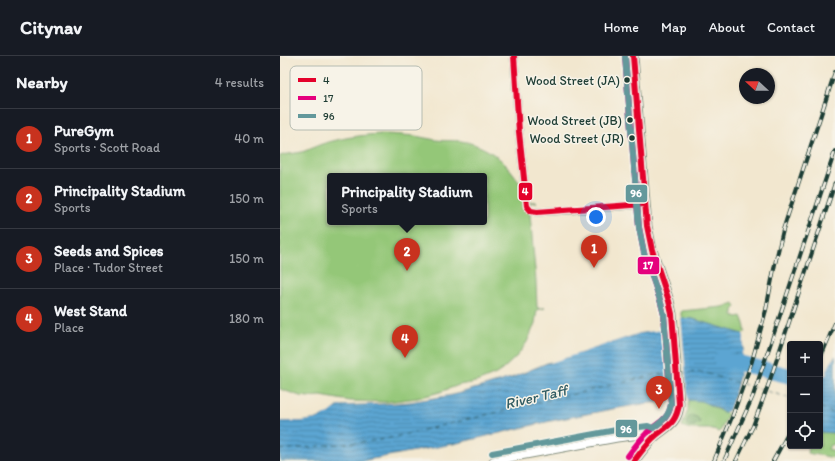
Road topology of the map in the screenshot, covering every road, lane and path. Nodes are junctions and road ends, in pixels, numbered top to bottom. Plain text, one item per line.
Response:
1 (514, 56) edge
2 (633, 56) edge
3 (645, 204) junction
4 (653, 438) junction
5 (493, 461) edge
6 (634, 461) edge

1 - 3 street
2 - 3 street
3 - 4 street
4 - 5 street
4 - 6 street

